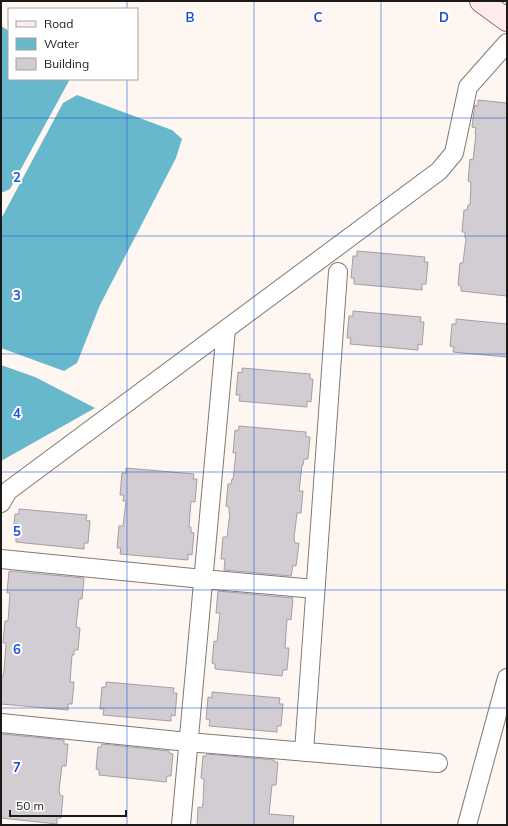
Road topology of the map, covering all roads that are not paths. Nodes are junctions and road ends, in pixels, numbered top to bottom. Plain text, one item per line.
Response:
1 (481, 1) edge
2 (507, 20) edge
3 (507, 43) edge
4 (338, 272) dead end
5 (226, 329) junction
6 (1, 503) edge
7 (1, 559) edge
8 (203, 579) junction
9 (316, 589) junction
10 (507, 678) edge
11 (1, 723) edge
12 (188, 742) junction
13 (304, 752) junction
14 (438, 763) dead end
15 (181, 825) edge
16 (467, 825) edge

1 - 2 main road
3 - 5 street
4 - 9 street
5 - 6 street
5 - 8 street
7 - 8 street
8 - 9 street
8 - 12 street
9 - 13 street
10 - 16 street
11 - 12 street
12 - 13 street
12 - 15 street
13 - 14 street

